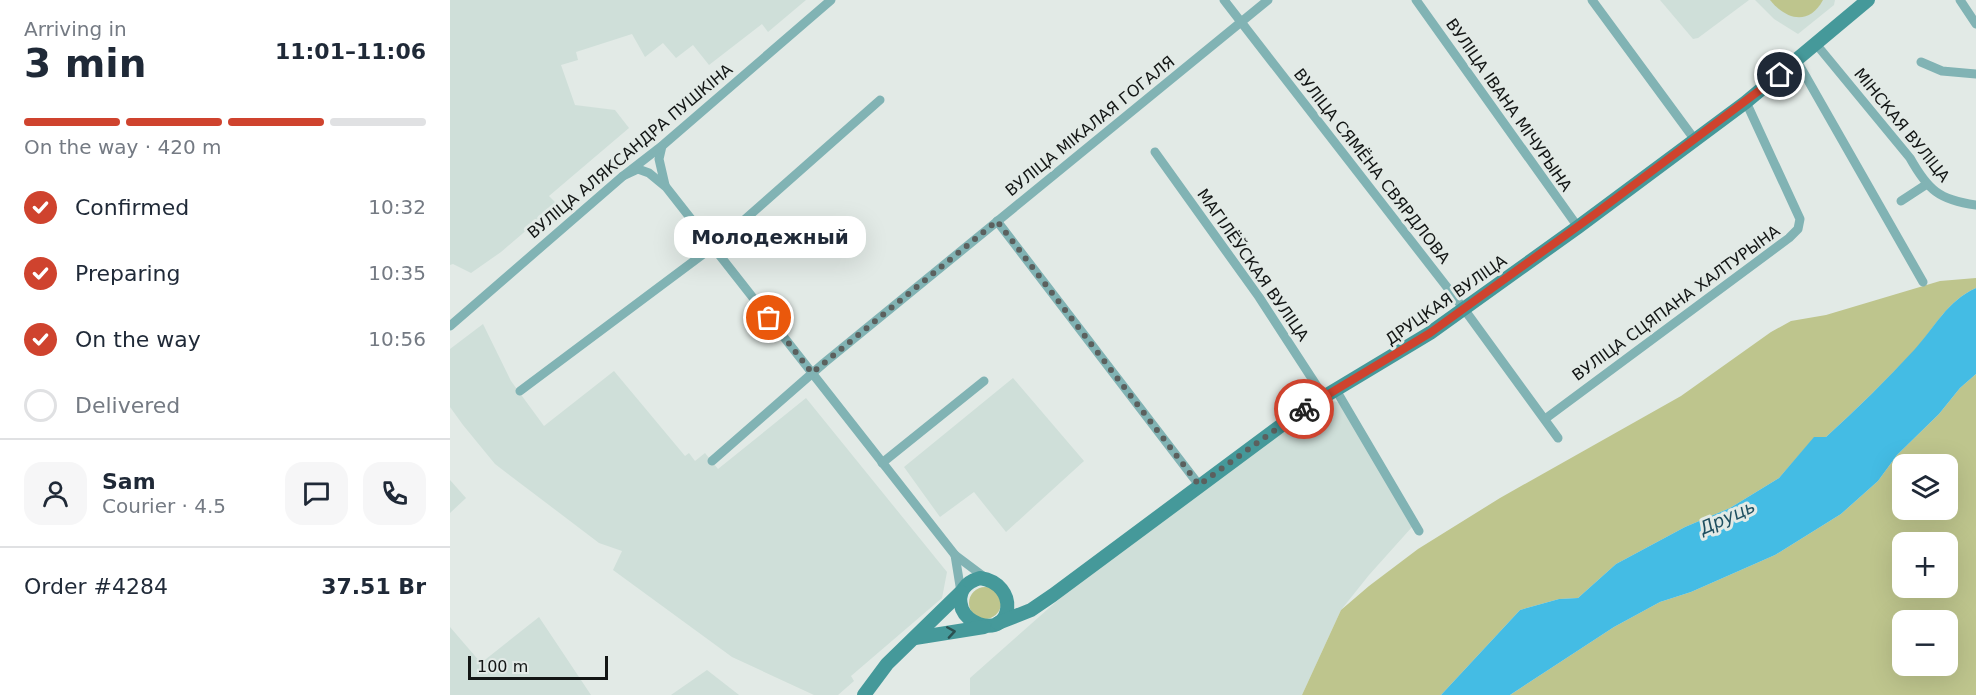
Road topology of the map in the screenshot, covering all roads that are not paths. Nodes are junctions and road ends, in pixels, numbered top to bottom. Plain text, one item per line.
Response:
1 (831, 0) edge
2 (1224, 0) edge
3 (1268, 0) edge
4 (1416, 0) edge
5 (1592, 0) edge
6 (1960, 0) edge
7 (1861, 2) edge
8 (1242, 22) junction
9 (1976, 24) edge
10 (1816, 44) junction
11 (1797, 61) junction
12 (1921, 62) dead end
13 (1976, 74) edge
14 (880, 100) dead end
15 (1746, 102) junction
16 (1695, 140) junction
17 (663, 145) junction
18 (1155, 152) dead end
19 (623, 176) junction
20 (1927, 184) junction
21 (666, 187) junction
22 (1900, 201) dead end
23 (1976, 205) edge
24 (997, 221) junction
25 (1578, 227) junction
26 (713, 246) junction
27 (1923, 282) dead end
28 (1464, 309) junction
29 (450, 326) edge
30 (812, 373) junction
31 (984, 381) dead end
32 (1336, 390) junction
33 (520, 391) dead end
34 (1324, 397) junction
35 (1545, 419) junction
36 (1558, 438) dead end
37 (712, 461) dead end
38 (882, 463) junction
39 (1199, 485) junction
40 (1419, 531) dead end
41 (955, 555) junction
42 (989, 580) junction
43 (1004, 591) junction
44 (960, 592) junction
45 (1031, 610) junction
46 (993, 625) junction
47 (915, 638) junction
48 (864, 695) edge

1 - 17 street, ВУЛІЦА АЛЯКСАНДРА ПУШКІНА
2 - 8 street, ВУЛІЦА СЯМЁНА СВЯРДЛОВА
3 - 8 street, ВУЛІЦА МІКАЛАЯ ГОГАЛЯ
4 - 25 street, ВУЛІЦА ІВАНА МІЧУРЫНА
5 - 16 street
6 - 9 street
7 - 10 main road, ДРУЦКАЯ ВУЛІЦА
8 - 24 street, ВУЛІЦА МІКАЛАЯ ГОГАЛЯ
8 - 28 street, ВУЛІЦА СЯМЁНА СВЯРДЛОВА
10 - 11 main road, ДРУЦКАЯ ВУЛІЦА
10 - 20 street, МІНСКАЯ ВУЛІЦА
11 - 15 main road, ДРУЦКАЯ ВУЛІЦА
11 - 27 street
12 - 13 street
14 - 26 street
15 - 16 main road, ДРУЦКАЯ ВУЛІЦА
15 - 35 street, ВУЛІЦА СЦЯПАНА ХАЛТУРЫНА
16 - 25 main road, ДРУЦКАЯ ВУЛІЦА
17 - 19 street, ВУЛІЦА АЛЯКСАНДРА ПУШКІНА
17 - 21 street
18 - 34 street, МАГІЛЁЎСКАЯ ВУЛІЦА
19 - 21 street
19 - 29 street, ВУЛІЦА АЛЯКСАНДРА ПУШКІНА
20 - 22 street
20 - 23 street, МІНСКАЯ ВУЛІЦА
21 - 26 street
24 - 30 street, ВУЛІЦА МІКАЛАЯ ГОГАЛЯ
24 - 39 street
25 - 28 main road, ДРУЦКАЯ ВУЛІЦА
26 - 30 street
26 - 33 street
28 - 32 main road, ДРУЦКАЯ ВУЛІЦА
28 - 35 street, ВУЛІЦА СЯМЁНА СВЯРДЛОВА
30 - 37 street, ВУЛІЦА МІКАЛАЯ ГОГАЛЯ
30 - 38 street
31 - 38 street
32 - 34 main road, ДРУЦКАЯ ВУЛІЦА
32 - 40 street
34 - 39 main road, ДРУЦКАЯ ВУЛІЦА
35 - 36 street, ВУЛІЦА СЯМЁНА СВЯРДЛОВА
38 - 41 street
39 - 45 main road, ДРУЦКАЯ ВУЛІЦА
41 - 42 street
41 - 44 street
42 - 43 main road
42 - 44 main road
43 - 45 main road
43 - 46 main road
44 - 46 main road
44 - 47 main road
45 - 46 main road, ДРУЦКАЯ ВУЛІЦА
47 -> 46 main road, ДРУЦКАЯ ВУЛІЦА
47 - 48 main road

